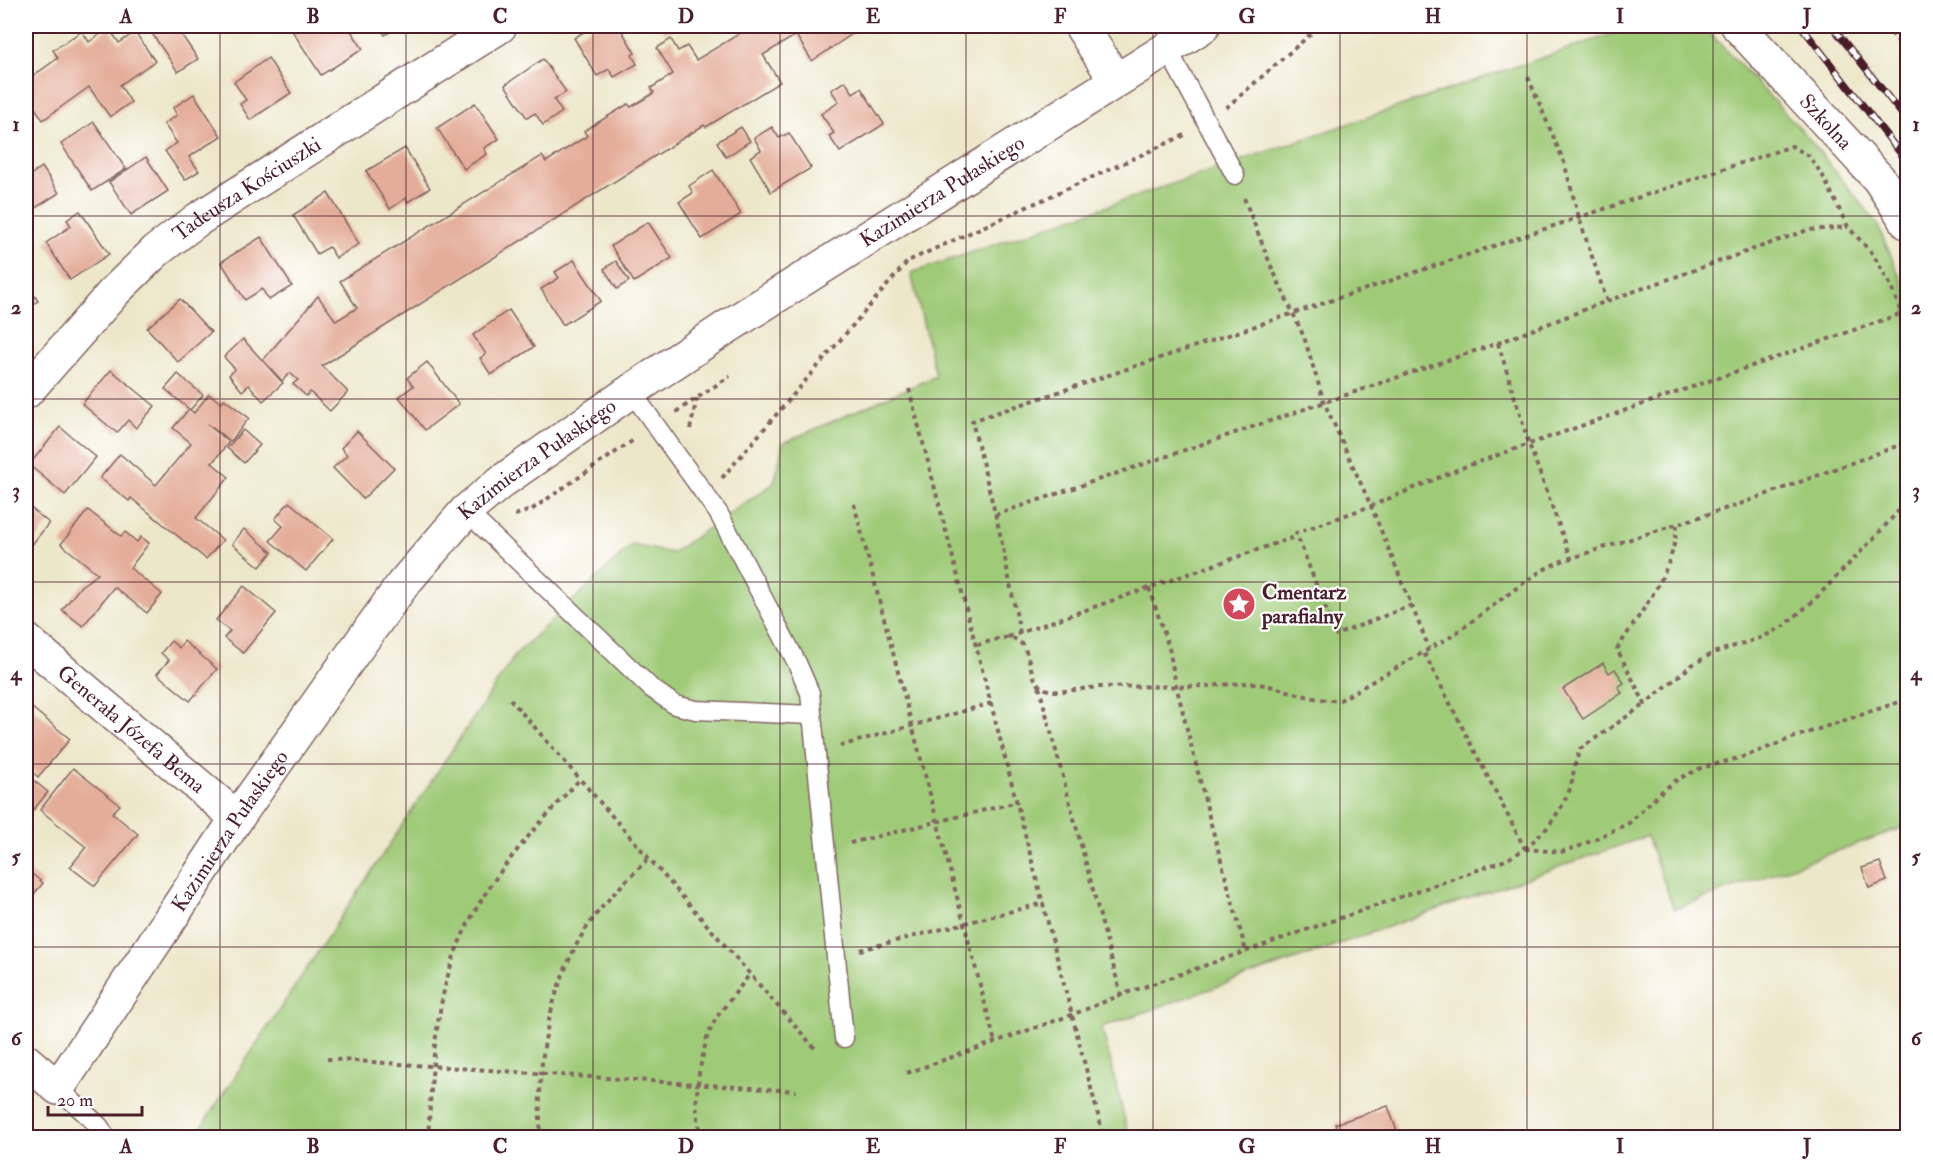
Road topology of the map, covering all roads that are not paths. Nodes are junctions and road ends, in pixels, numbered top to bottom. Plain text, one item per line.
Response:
1 (500, 26) edge
2 (1081, 26) edge
3 (1203, 26) edge
4 (1738, 26) edge
5 (1167, 48) junction
6 (1115, 79) junction
7 (1235, 175) road end
8 (1908, 223) edge
9 (631, 391) junction
10 (26, 392) edge
11 (475, 519) junction
12 (26, 640) edge
13 (811, 715) junction
14 (237, 818) junction
15 (844, 1038) dead end
16 (26, 1061) edge
17 (58, 1088) junction
18 (107, 1137) edge

1 - 10 street, Tadeusza Kościuszki
2 - 6 street
3 - 5 street, Kazimierza Pułaskiego
4 - 8 street, Szkolna
5 - 6 street, Kazimierza Pułaskiego
5 - 7 lane
6 - 9 street, Kazimierza Pułaskiego
9 - 11 street, Kazimierza Pułaskiego
9 - 13 lane
11 - 13 lane
11 - 14 street, Kazimierza Pułaskiego
12 - 14 street, Generała Józefa Bema
13 - 15 lane
14 - 17 street, Kazimierza Pułaskiego
16 - 17 street
17 - 18 lane

